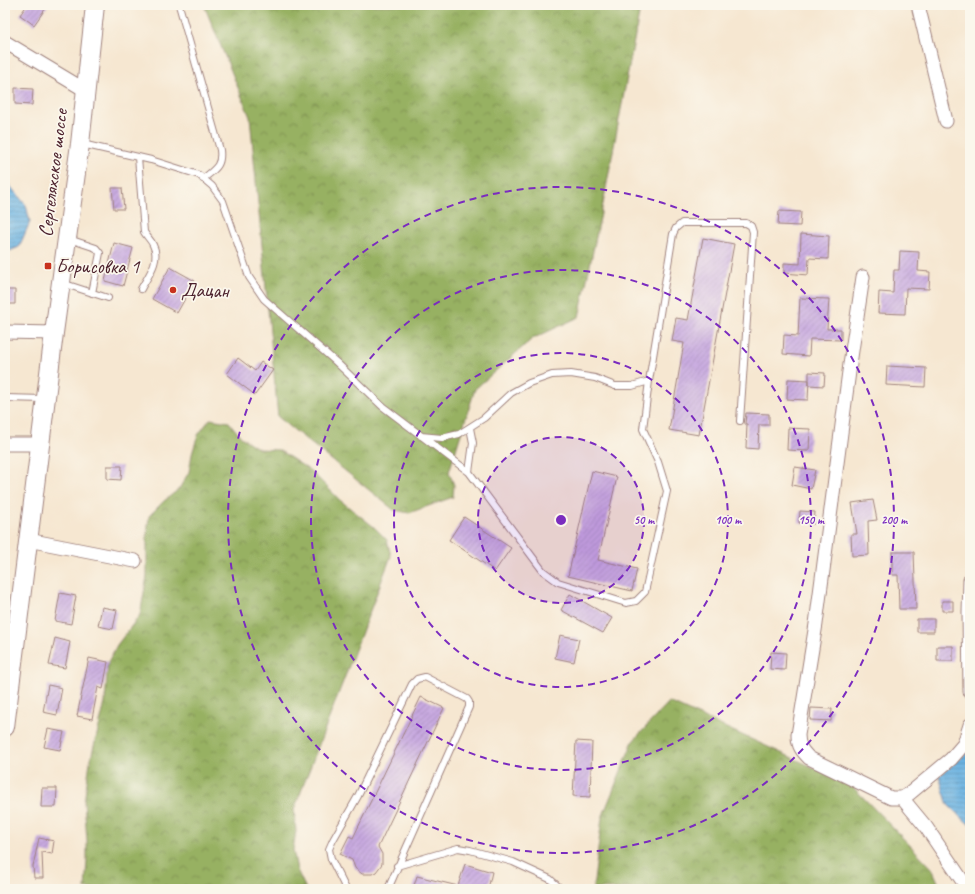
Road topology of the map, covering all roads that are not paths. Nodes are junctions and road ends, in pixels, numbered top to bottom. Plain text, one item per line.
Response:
1 (95, 5) edge
2 (179, 5) edge
3 (918, 5) edge
4 (5, 42) edge
5 (85, 90) junction
6 (946, 121) dead end
7 (80, 144) junction
8 (138, 157) junction
9 (203, 179) junction
10 (67, 238) junction
11 (864, 277) dead end
12 (61, 283) junction
13 (141, 289) dead end
14 (92, 293) junction
15 (108, 298) dead end
16 (5, 332) edge
17 (54, 333) junction
18 (649, 381) junction
19 (5, 398) edge
20 (46, 399) junction
21 (740, 421) dead end
22 (470, 428) junction
23 (420, 435) junction
24 (5, 444) edge
25 (40, 444) junction
26 (468, 472) junction
27 (28, 540) junction
28 (136, 561) dead end
29 (970, 580) edge
30 (970, 692) edge
31 (970, 725) edge
32 (5, 727) edge
33 (902, 798) junction
34 (397, 866) junction
35 (346, 889) edge
36 (388, 889) edge
37 (561, 889) edge
38 (968, 889) edge

1 - 5 main road, Сергеляхское шоссе
2 - 9 lane
3 - 6 street
4 - 5 street
5 - 7 main road, Сергеляхское шоссе
7 - 8 lane
7 - 10 main road, Сергеляхское шоссе
8 - 9 lane
8 - 13 lane
9 - 23 lane
10 - 12 main road, Сергеляхское шоссе
10 - 14 lane
11 - 33 street
12 - 14 lane
12 - 17 main road, Сергеляхское шоссе
14 - 15 lane
16 - 17 street
17 - 20 main road, Сергеляхское шоссе
18 - 21 lane
18 - 22 lane
18 - 26 lane
19 - 20 lane
20 - 25 main road, Сергеляхское шоссе
22 - 23 lane
22 - 26 lane
23 - 26 lane
24 - 25 street
25 - 27 main road, Сергеляхское шоссе
27 - 28 street
27 - 32 main road, Сергеляхское шоссе
29 - 30 street
31 - 33 street
33 - 38 street
34 - 35 lane
34 - 36 lane
34 - 37 lane

